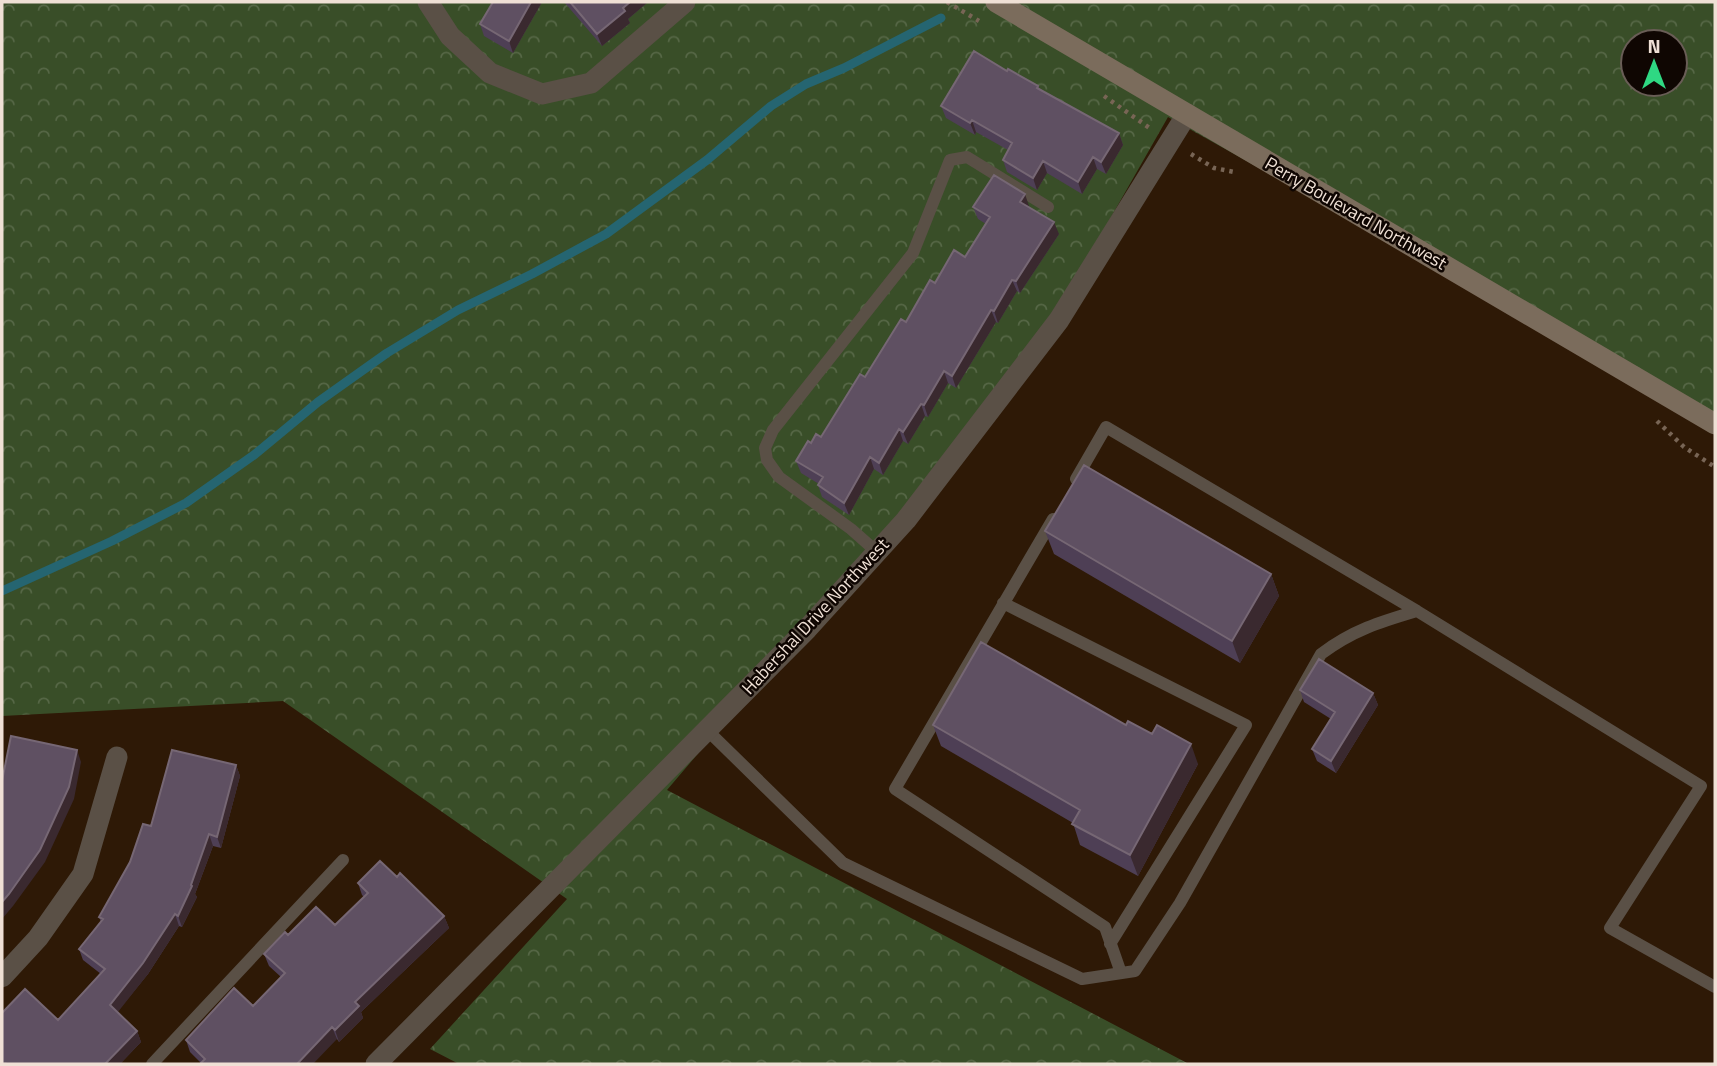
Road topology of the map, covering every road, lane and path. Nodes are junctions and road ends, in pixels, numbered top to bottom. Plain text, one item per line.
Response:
1 (428, 2) edge
2 (685, 2) edge
3 (996, 2) edge
4 (1187, 114) junction
5 (1048, 207) dead end
6 (1715, 424) edge
7 (1072, 486) edge
8 (1058, 509) edge
9 (877, 552) junction
10 (1003, 603) junction
11 (1418, 611) junction
12 (707, 730) junction
13 (117, 757) dead end
14 (343, 860) dead end
15 (1110, 944) junction
16 (1121, 973) junction
17 (2, 977) edge
18 (1715, 987) edge
19 (152, 1064) edge
20 (376, 1064) edge

1 - 2 street
3 - 4 street, Perry Boulevard Northwest
4 - 6 street, Perry Boulevard Northwest
4 - 9 street, Habershal Drive Northwest
5 - 9 lane
7 - 11 lane
8 - 10 lane
9 - 12 street, Habershal Drive Northwest
10 - 15 lane
10 - 15 lane
11 - 16 lane
11 - 18 lane
12 - 16 lane
12 - 20 street, Habershal Drive Northwest
13 - 17 street
14 - 19 lane
15 - 16 lane

